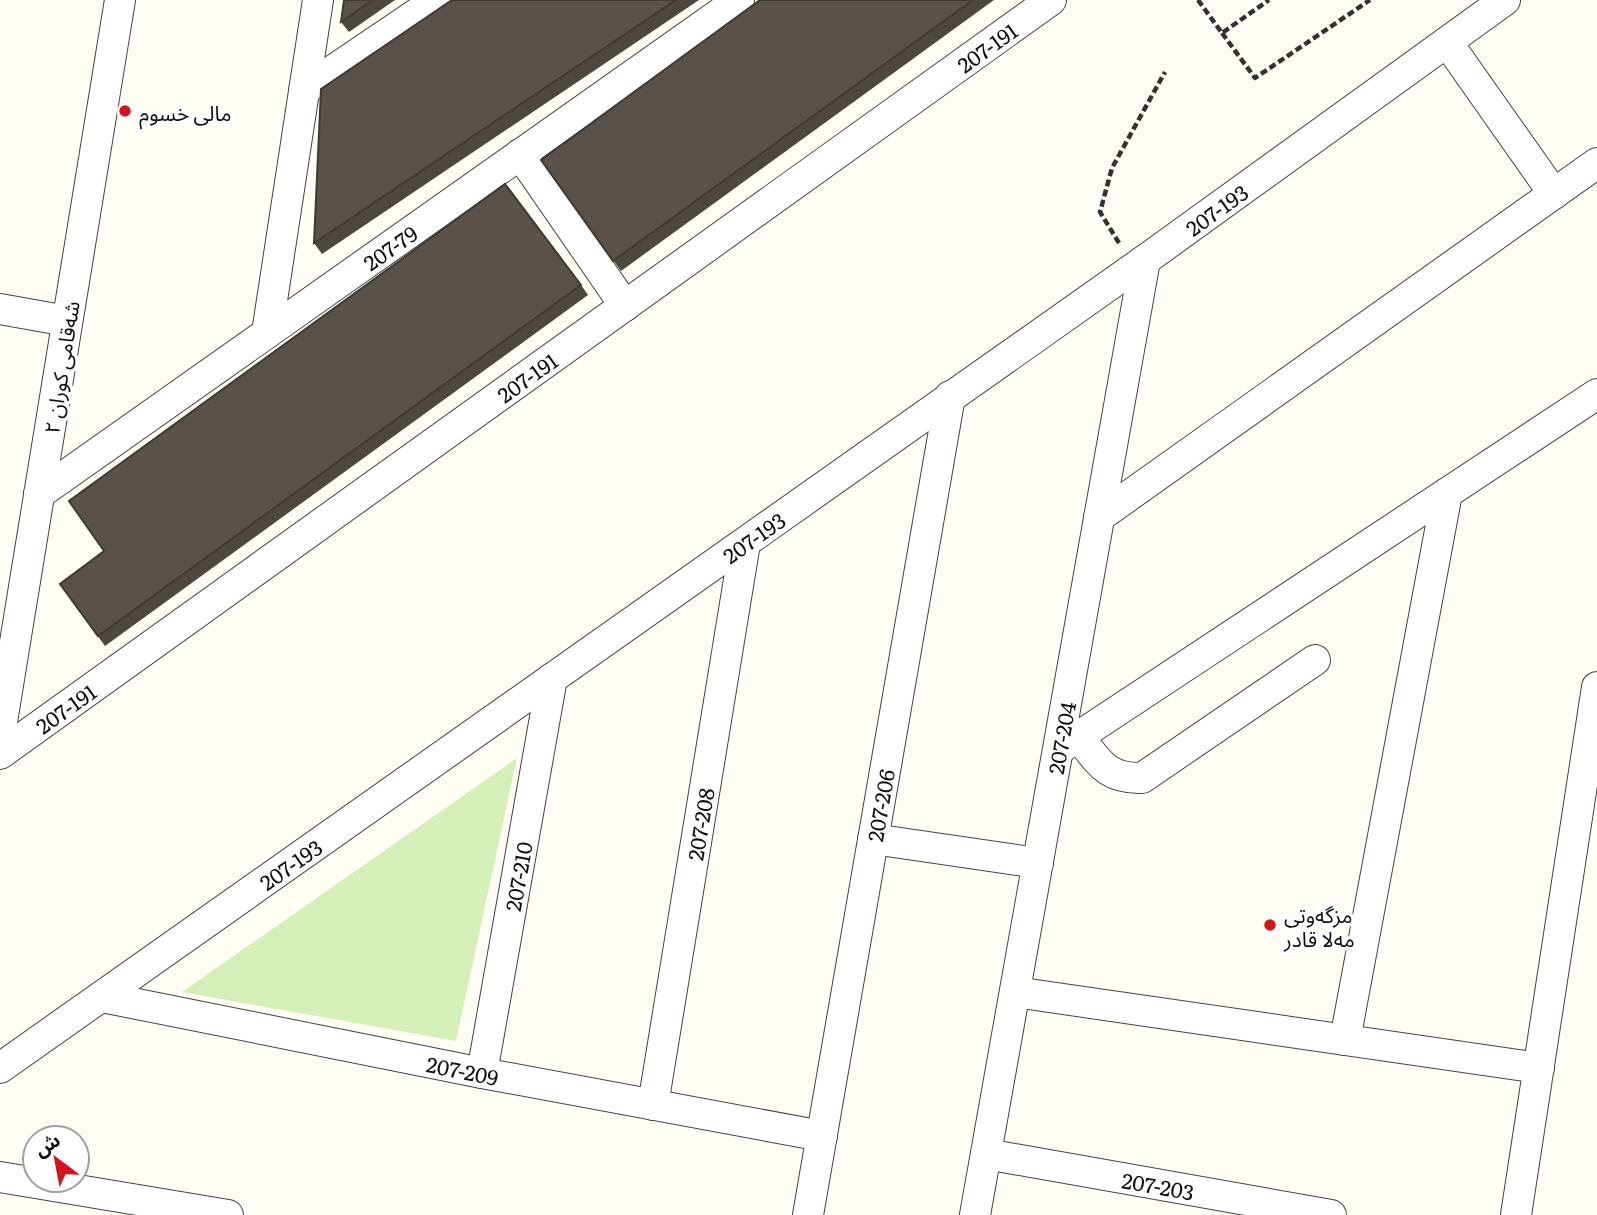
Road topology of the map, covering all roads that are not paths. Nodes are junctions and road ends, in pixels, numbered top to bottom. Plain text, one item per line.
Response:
1 (120, 0) edge
2 (318, 0) edge
3 (437, 0) edge
4 (739, 0) edge
5 (1051, 0) edge
6 (1505, 0) edge
7 (1447, 42) junction
8 (304, 90) junction
9 (520, 154) junction
10 (1597, 163) edge
11 (1554, 194) junction
12 (1133, 253) junction
13 (625, 306) junction
14 (0, 309) edge
15 (67, 321) junction
16 (267, 333) junction
17 (1597, 394) edge
18 (950, 396) junction
19 (1447, 493) junction
20 (39, 494) junction
21 (1099, 517) junction
22 (744, 543) junction
23 (1315, 660) dead end
24 (552, 678) junction
25 (1597, 688) edge
26 (0, 734) edge
27 (1068, 743) junction
28 (0, 754) edge
29 (873, 839) junction
30 (1038, 863) junction
31 (1015, 992) junction
32 (102, 997) junction
33 (1345, 1040) junction
34 (0, 1068) edge
35 (1539, 1068) junction
36 (482, 1073) junction
37 (653, 1105) junction
38 (822, 1136) junction
39 (986, 1154) junction
40 (0, 1177) edge
41 (228, 1215) edge
42 (808, 1215) edge
43 (975, 1215) edge
44 (1331, 1215) edge
45 (1516, 1215) edge

1 - 15 street, شەقامی کوران ٢
2 - 8 street
3 - 8 street
4 - 9 street, 207-79
5 - 13 street, 207-191
6 - 7 street, 207-193
7 - 11 street
7 - 12 street, 207-193
8 - 16 street
9 - 13 street
9 - 16 street, 207-79
10 - 11 street
11 - 21 street
12 - 18 street, 207-193
12 - 21 street, 207-204
13 - 28 street, 207-191
14 - 15 street
15 - 20 street, شەقامی کوران ٢
16 - 20 street, 207-79
17 - 19 street
18 - 22 street, 207-193
18 - 29 street, 207-206
19 - 27 street
19 - 33 street
20 - 26 street, شەقامی کوران ٢
21 - 27 street, 207-204
22 - 24 street, 207-193
22 - 37 street, 207-208
23 - 27 street
24 - 32 street, 207-193
24 - 36 street, 207-210
25 - 35 street
27 - 30 street, 207-204
29 - 30 street
29 - 38 street, 207-206
30 - 31 street, 207-204
31 - 33 street
31 - 39 street, 207-204
32 - 34 street, 207-193
32 - 36 street, 207-209
33 - 35 street
35 - 45 street
36 - 37 street, 207-209
37 - 38 street, 207-209
38 - 42 street, 207-206
39 - 43 street, 207-204
39 - 44 street, 207-203
40 - 41 street

